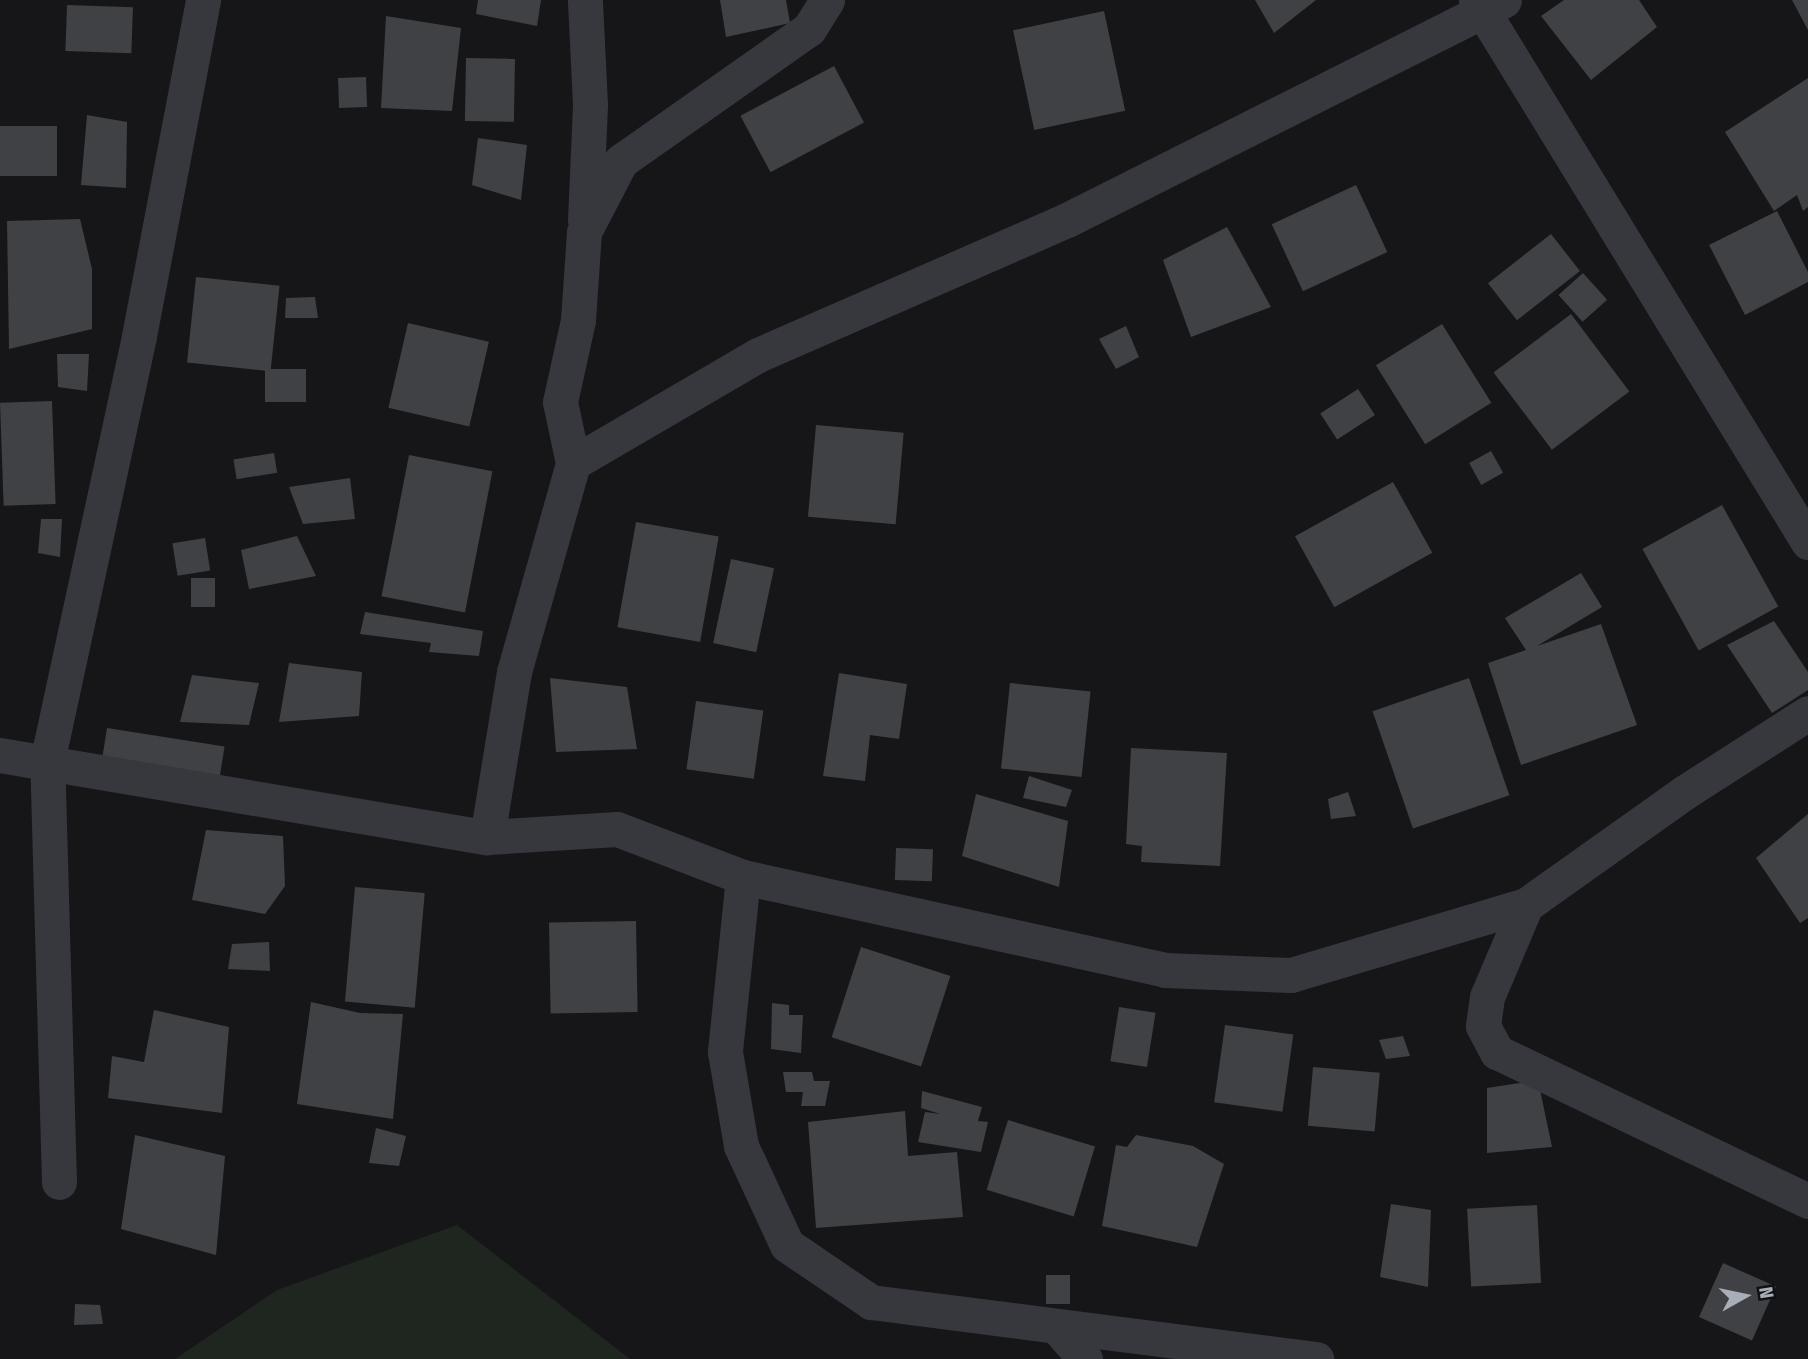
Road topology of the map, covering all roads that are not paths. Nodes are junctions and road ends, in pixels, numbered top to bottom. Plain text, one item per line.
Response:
1 (203, 0) edge
2 (585, 0) edge
3 (827, 0) edge
4 (1487, 3) edge
5 (584, 232) junction
6 (573, 463) junction
7 (1808, 541) edge
8 (1808, 713) edge
9 (0, 755) edge
10 (47, 762) junction
11 (487, 837) junction
12 (743, 877) junction
13 (1527, 905) junction
14 (59, 1182) dead end
15 (1808, 1201) edge
16 (1056, 1326) junction
17 (1085, 1359) edge
18 (1316, 1359) edge

1 - 10 street
2 - 5 street
3 - 5 street
4 - 6 street
4 - 7 street
5 - 6 street
6 - 11 street
8 - 13 street
9 - 10 street
10 - 11 street
10 - 14 street
11 - 12 street
12 - 13 street
12 - 16 street
13 - 15 street
16 - 17 street
16 - 18 street

